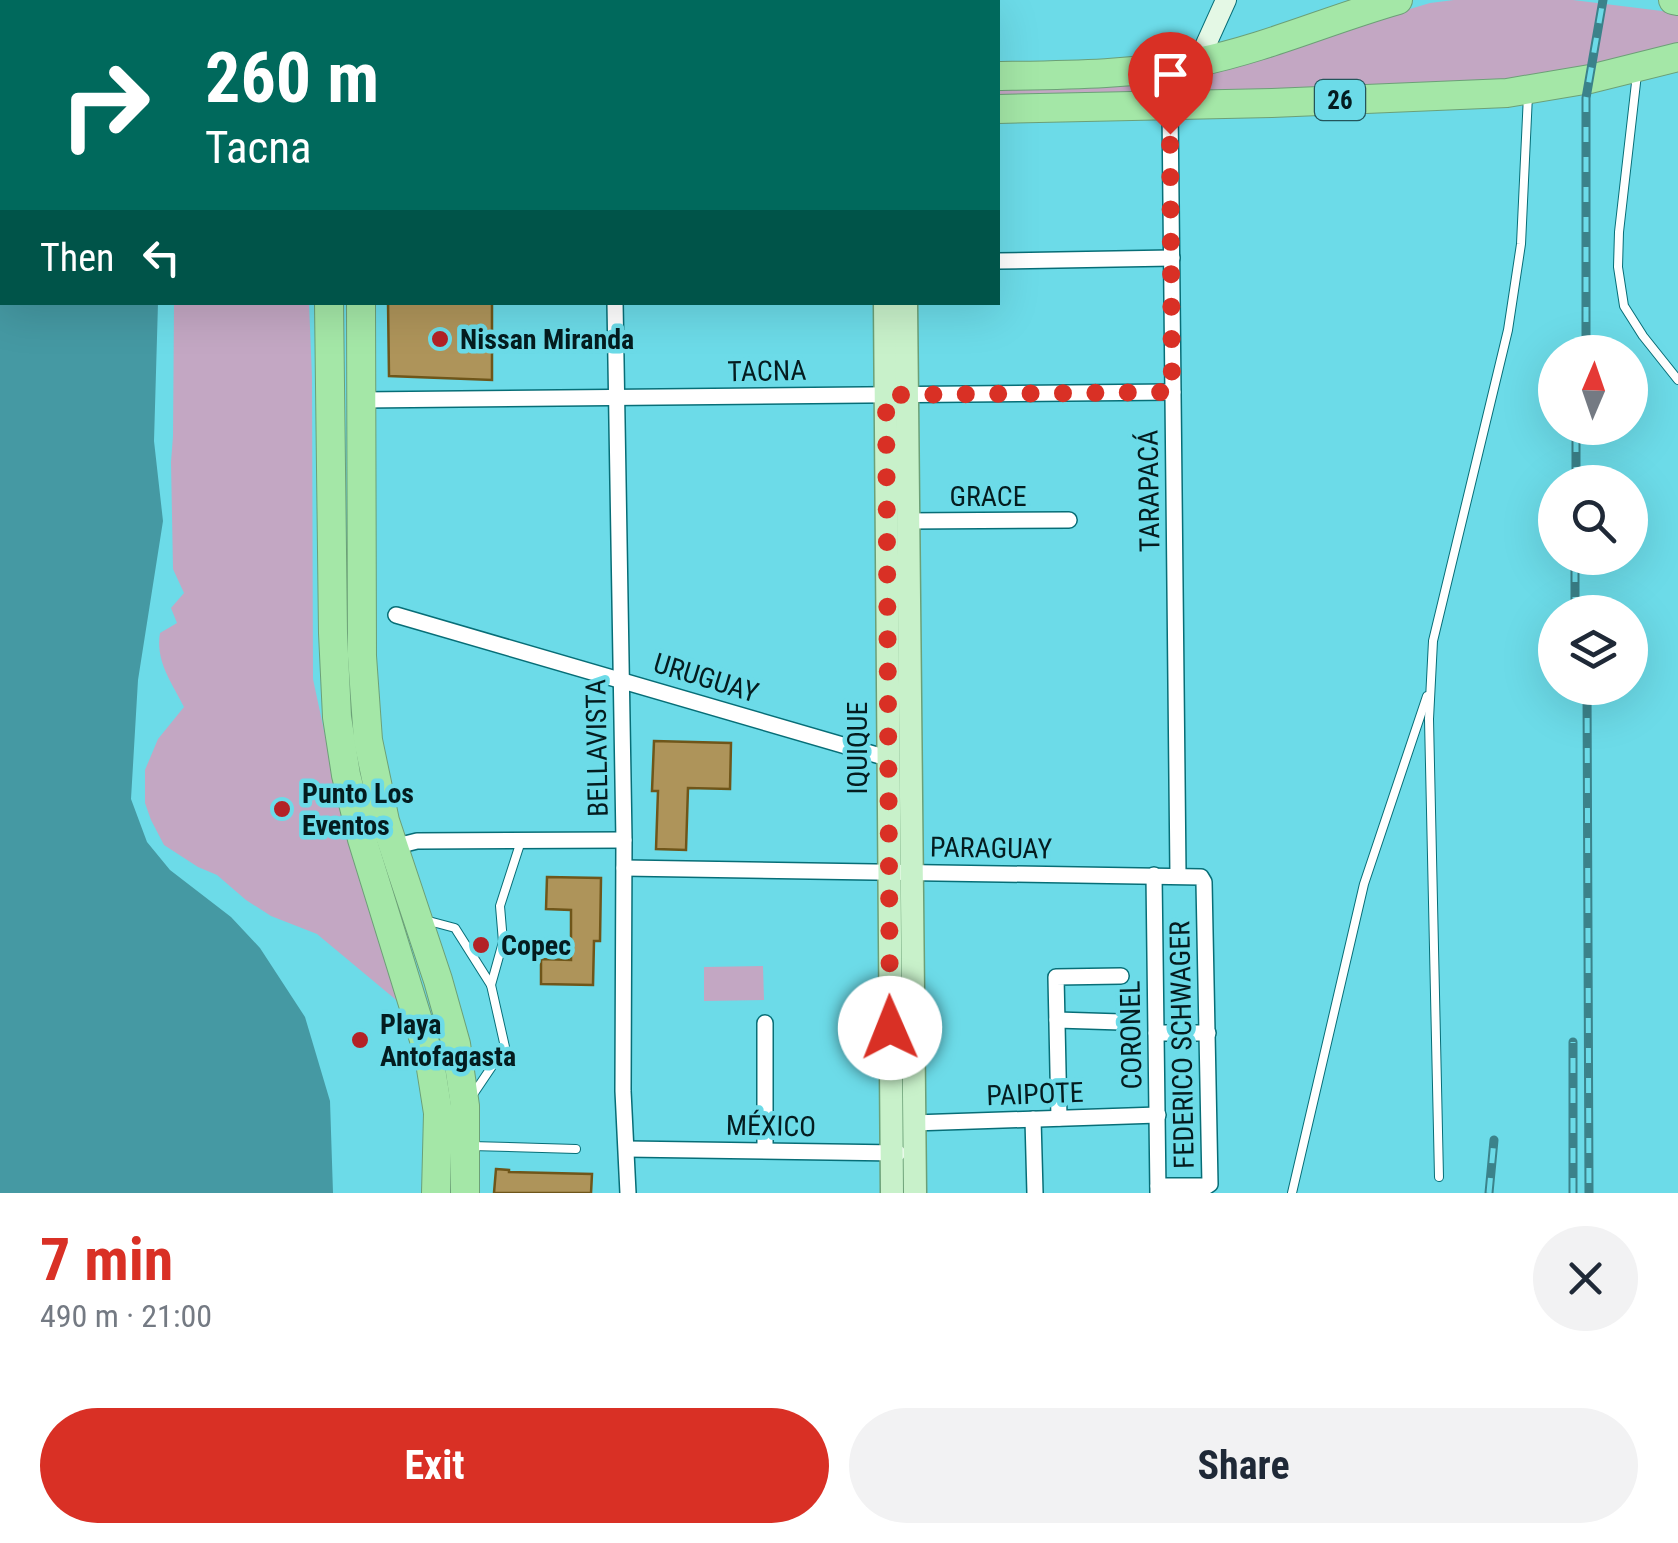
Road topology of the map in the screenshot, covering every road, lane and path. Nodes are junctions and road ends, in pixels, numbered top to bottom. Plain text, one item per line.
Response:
1 (1226, 0) edge
2 (1398, 0) edge
3 (1678, 56) edge
4 (1198, 62) junction
5 (1638, 66) junction
6 (1000, 76) edge
7 (1528, 90) junction
8 (1170, 106) junction
9 (1000, 109) edge
10 (1172, 258) junction
11 (1000, 261) edge
12 (329, 305) edge
13 (361, 305) edge
14 (615, 305) edge
15 (884, 305) edge
16 (906, 305) edge
17 (1678, 380) edge
18 (1172, 392) junction
19 (896, 395) junction
20 (615, 398) junction
21 (362, 400) junction
22 (1069, 520) dead end
23 (908, 521) junction
24 (396, 615) dead end
25 (621, 679) junction
26 (1431, 684) junction
27 (887, 758) junction
28 (624, 840) junction
29 (521, 841) junction
30 (393, 847) junction
31 (624, 868) junction
32 (899, 872) junction
33 (1154, 875) junction
34 (1178, 875) junction
35 (416, 917) junction
36 (1121, 976) dead end
37 (492, 985) junction
38 (1058, 1020) junction
39 (765, 1022) dead end
40 (1121, 1022) dead end
41 (1156, 1032) junction
42 (1208, 1033) junction
43 (465, 1106) junction
44 (1158, 1116) junction
45 (1033, 1118) junction
46 (1059, 1118) junction
47 (913, 1123) junction
48 (466, 1146) junction
49 (576, 1148) dead end
50 (627, 1149) junction
51 (765, 1150) junction
52 (903, 1153) junction
53 (1439, 1177) dead end
54 (1158, 1189) edge
55 (436, 1193) edge
56 (465, 1193) edge
57 (628, 1193) edge
58 (892, 1193) edge
59 (914, 1193) edge
60 (1035, 1193) edge
61 (1292, 1193) edge

1 - 4 street
2 - 4 highway
3 - 5 highway, 26
4 - 6 highway
5 - 7 highway, 26
5 - 17 lane
7 - 8 highway, 26
7 - 26 lane
8 - 9 highway, 26
8 - 10 street, TARAPACÁ
10 - 11 street
10 - 18 street, TARAPACÁ
12 - 55 highway
13 - 21 highway
14 - 20 street, BELLAVISTA
15 - 19 main road, IQUIQUE
16 - 19 main road, IQUIQUE
18 - 19 street, TACNA
18 - 34 street, TARAPACÁ
19 - 20 street, TACNA
19 - 23 main road, IQUIQUE
19 - 27 main road, IQUIQUE
20 - 21 street, TACNA
20 - 25 street, BELLAVISTA
21 - 30 highway
22 - 23 street, GRACE
23 - 32 main road, IQUIQUE
24 - 25 street, URUGUAY
25 - 27 street, URUGUAY
25 - 28 street, BELLAVISTA
26 - 53 lane
26 - 61 lane
27 - 32 main road, IQUIQUE
28 - 29 street
28 - 31 street, BELLAVISTA
29 - 30 street
29 - 37 lane
30 - 35 highway
31 - 32 street, PARAGUAY
31 - 50 street, BELLAVISTA
32 - 33 street, PARAGUAY
32 - 47 main road, IQUIQUE
32 - 52 main road, IQUIQUE
33 - 34 street, PARAGUAY
33 - 41 street, CORONEL
34 - 42 street, FEDERICO SCHWAGER
35 - 37 lane
35 - 43 highway
36 - 38 street
37 - 43 lane
38 - 40 street
38 - 46 street
39 - 51 street
41 - 42 street
41 - 44 street, CORONEL
42 - 54 street, FEDERICO SCHWAGER
43 - 48 highway
44 - 46 street, PAIPOTE
44 - 54 street, CORONEL
45 - 46 street, PAIPOTE
45 - 47 street, PAIPOTE
45 - 60 street
47 - 52 main road, IQUIQUE
48 - 49 lane
48 - 56 highway
50 - 51 street, MÉXICO
50 - 57 street, BELLAVISTA
51 - 52 street, MÉXICO
52 - 58 main road, IQUIQUE
52 - 59 main road, IQUIQUE

